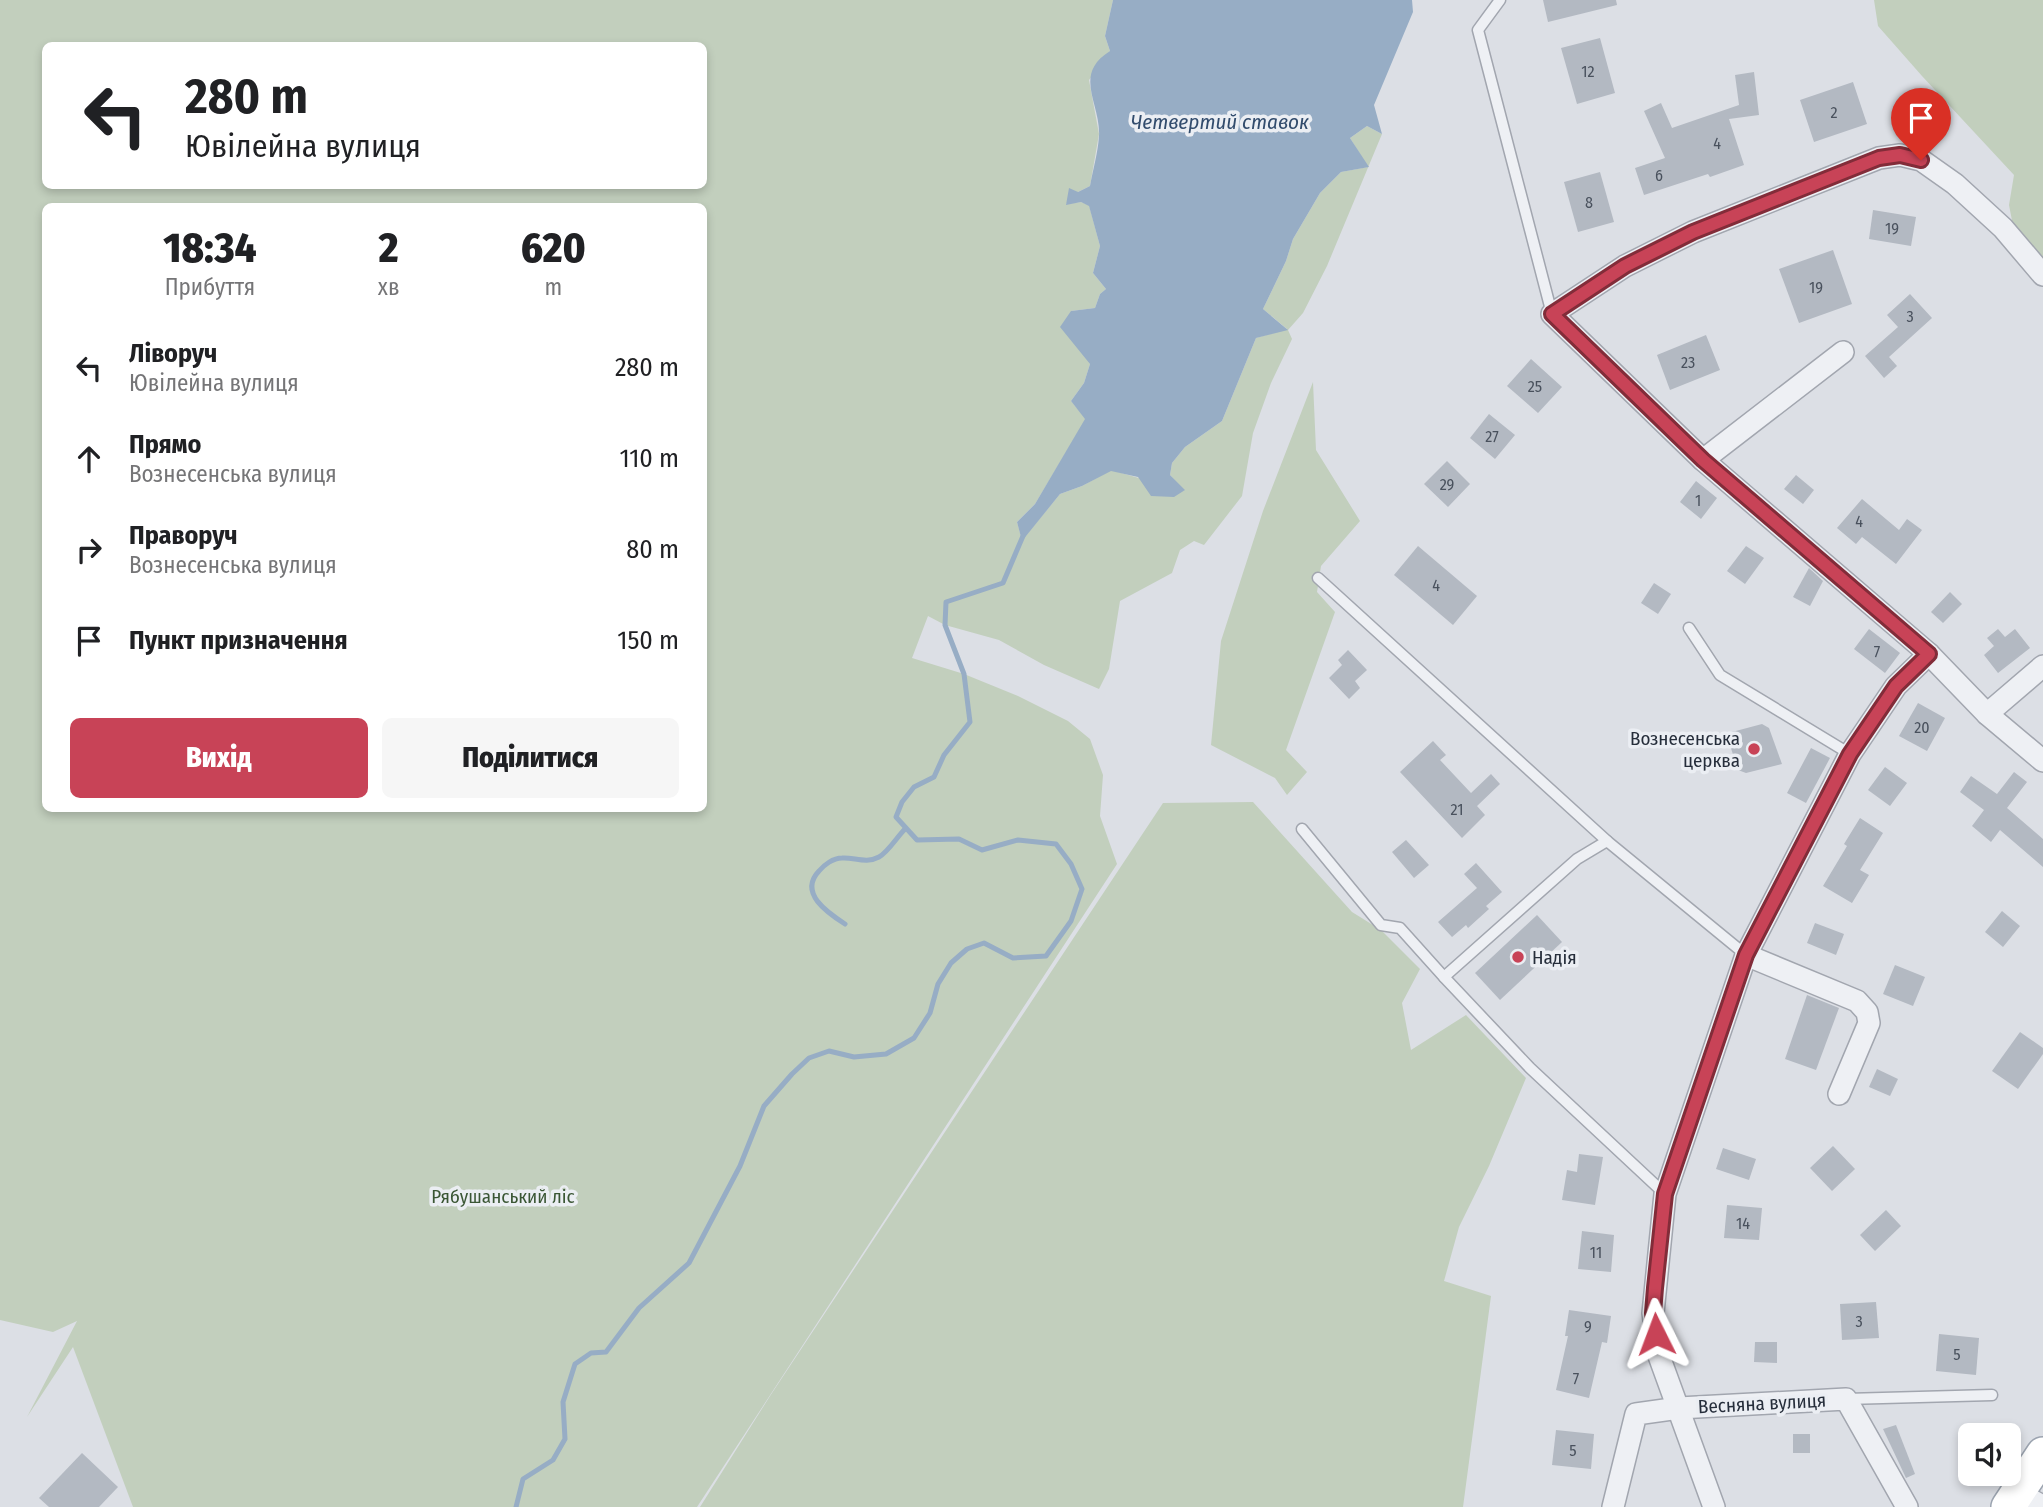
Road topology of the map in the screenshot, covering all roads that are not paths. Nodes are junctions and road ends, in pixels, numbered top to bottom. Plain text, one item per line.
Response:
1 (1500, 0) edge
2 (2043, 275) edge
3 (1552, 314) junction
4 (1843, 352) dead end
5 (1703, 460) junction
6 (1318, 578) dead end
7 (1689, 628) dead end
8 (1929, 654) junction
9 (2043, 666) edge
10 (1987, 714) junction
11 (1850, 754) junction
12 (2043, 761) edge
13 (1302, 830) dead end
14 (1607, 841) junction
15 (1746, 955) junction
16 (1444, 976) junction
17 (1839, 1094) dead end
18 (1665, 1194) junction
19 (1992, 1395) dead end
20 (1846, 1399) junction
21 (1679, 1408) junction
22 (2043, 1454) edge
23 (2021, 1503) edge
24 (1613, 1507) edge
25 (1714, 1507) edge
26 (1907, 1507) edge

1 - 3 lane
2 - 3 street
3 - 5 street
4 - 5 street
5 - 8 street
6 - 14 lane
7 - 11 lane
8 - 10 street
8 - 11 street
9 - 10 street
10 - 12 street
11 - 15 street
13 - 16 lane
14 - 15 lane
14 - 16 lane
15 - 17 street
15 - 18 street
16 - 18 lane
18 - 21 street
19 - 20 lane
20 - 21 street, Весняна вулиця
20 - 26 street, Весняна вулиця
21 - 24 street, Весняна вулиця
21 - 25 street
22 - 23 main road

